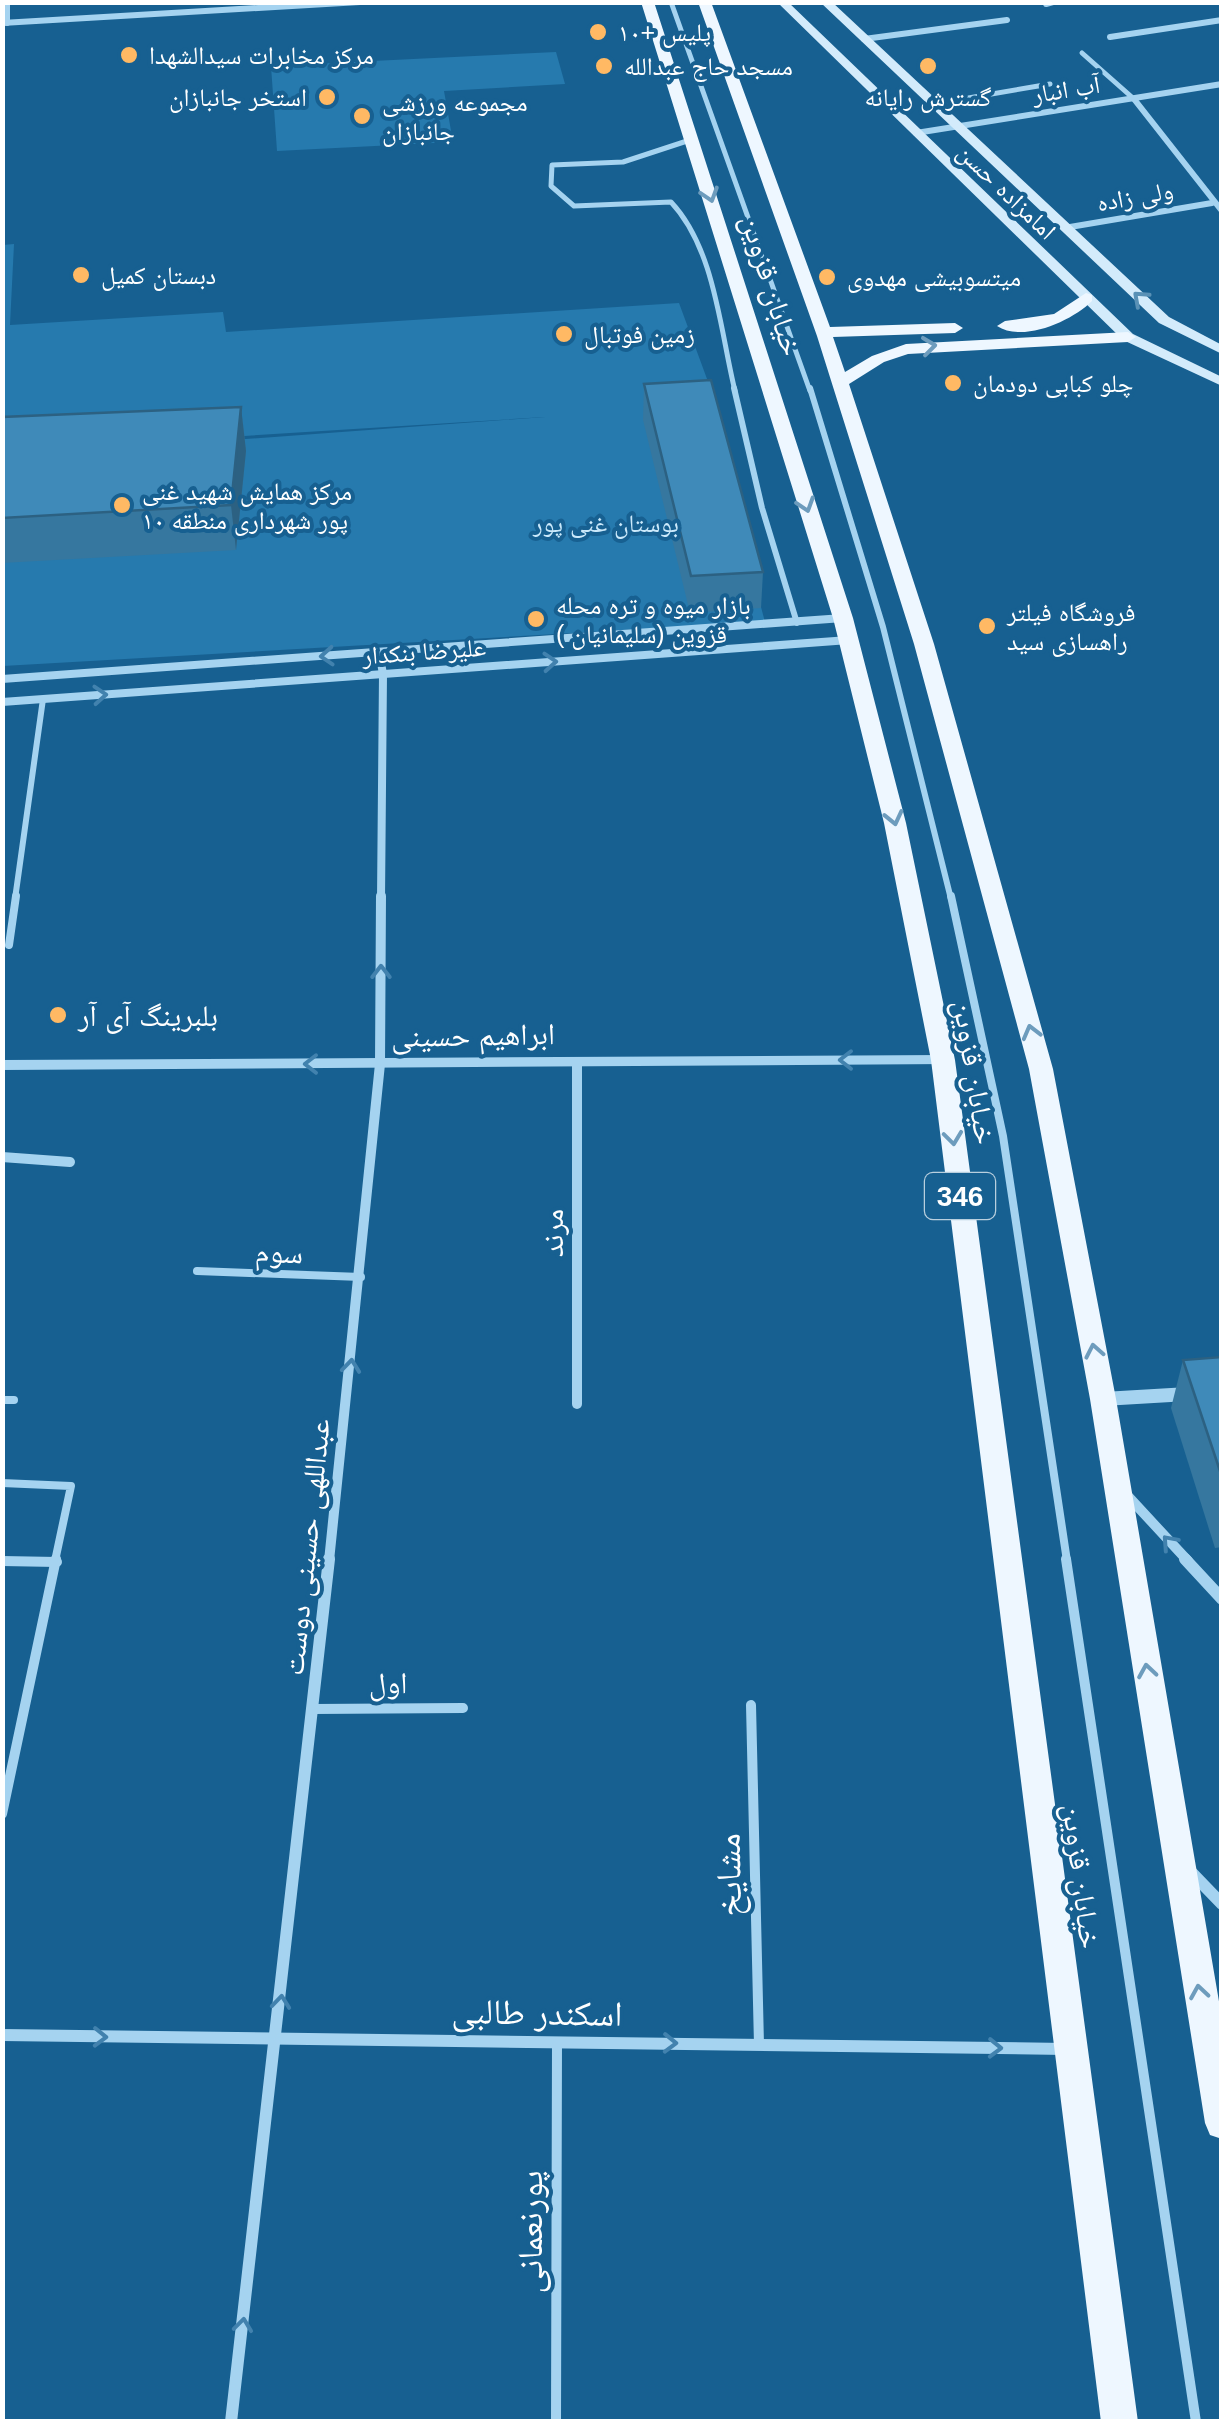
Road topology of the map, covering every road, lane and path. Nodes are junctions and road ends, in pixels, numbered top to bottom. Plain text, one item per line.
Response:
1 (7, 2) edge
2 (157, 2) edge
3 (360, 2) edge
4 (647, 2) edge
5 (671, 2) edge
6 (704, 2) edge
7 (782, 2) edge
8 (825, 2) edge
9 (306, 4) edge
10 (159, 14) junction
11 (1007, 20) dead end
12 (1222, 20) edge
13 (5, 23) edge
14 (1110, 36) dead end
15 (864, 39) junction
16 (1082, 53) dead end
17 (1050, 84) dead end
18 (1222, 84) edge
19 (1134, 99) junction
20 (933, 104) junction
21 (958, 127) junction
22 (916, 134) junction
23 (692, 139) junction
24 (1212, 203) junction
25 (1222, 211) edge
26 (1064, 228) junction
27 (1086, 298) junction
28 (823, 332) junction
29 (1128, 337) junction
30 (1222, 350) edge
31 (840, 382) junction
32 (1222, 382) edge
33 (797, 623) junction
34 (846, 629) junction
35 (379, 652) junction
36 (383, 674) junction
37 (2, 679) edge
38 (44, 699) junction
39 (2, 702) edge
40 (9, 945) dead end
41 (943, 1060) junction
42 (577, 1062) junction
43 (380, 1064) junction
44 (2, 1065) edge
45 (2, 1157) edge
46 (70, 1162) dead end
47 (196, 1272) dead end
48 (360, 1277) junction
49 (1222, 1392) edge
50 (1103, 1399) junction
51 (2, 1400) edge
52 (14, 1400) dead end
53 (578, 1404) dead end
54 (2, 1482) edge
55 (1117, 1484) junction
56 (2, 1561) edge
57 (57, 1562) junction
58 (1222, 1600) edge
59 (752, 1704) dead end
60 (464, 1708) dead end
61 (313, 1709) junction
62 (2, 1814) edge
63 (1177, 1857) junction
64 (1222, 1904) edge
65 (2, 2036) edge
66 (277, 2039) junction
67 (557, 2042) junction
68 (759, 2045) junction
69 (1072, 2048) junction
70 (1222, 2123) edge
71 (231, 2422) edge
72 (556, 2422) edge
73 (1120, 2422) edge
74 (1196, 2422) edge

1 - 13 street
2 - 10 street
3 - 9 street
4 - 23 main road, خیابان قزوین / 346
5 - 74 lane
6 - 28 main road, خیابان قزوین
7 - 22 main road, امامزاده حسن
8 - 15 main road, امامزاده حسن
9 - 10 street
10 - 13 street
11 - 15 street
12 - 14 street
15 - 20 main road, امامزاده حسن
16 - 19 lane
17 - 20 lane
18 - 19 street, آب انبار
19 - 21 street, آب انبار
19 - 24 street
20 - 21 main road, امامزاده حسن
21 - 22 street, آب انبار
21 - 26 main road, امامزاده حسن
22 - 27 main road, امامزاده حسن
23 - 33 lane
23 -> 34 main road, خیابان قزوین / 346
24 - 25 street
24 - 26 street, ولی زاده
30 -> 26 main road, امامزاده حسن
27 - 28 main road
27 - 29 main road, امامزاده حسن
28 - 31 main road, خیابان قزوین
31 -> 29 main road
29 - 32 main road, امامزاده حسن
50 -> 31 main road, خیابان قزوین
33 - 34 street, علیرضا بنکدار
33 - 35 street, علیرضا بنکدار
36 -> 34 street, علیرضا بنکدار
34 -> 41 main road, خیابان قزوین / 346
35 - 36 street, عبداللهی حسینی دوست
35 -> 37 street, علیرضا بنکدار
38 -> 36 street, علیرضا بنکدار
43 -> 36 street, عبداللهی حسینی دوست
38 - 39 street, علیرضا بنکدار
38 - 40 lane
41 -> 42 street, ابراهیم حسینی
41 -> 69 main road, خیابان قزوین / 346
42 - 43 street, ابراهیم حسینی
42 - 53 street, مرند
43 -> 44 street, ابراهیم حسینی
43 - 48 street, عبداللهی حسینی دوست
45 - 46 street
47 - 48 lane, سوم
61 -> 48 street, عبداللهی حسینی دوست
49 - 50 street
50 - 55 main road, خیابان قزوین
51 - 52 lane
54 - 57 lane
58 -> 55 street
63 -> 55 main road, خیابان قزوین
56 - 57 lane
57 - 62 lane
59 - 68 lane, مشایخ
60 - 61 lane, اول
66 -> 61 street, عبداللهی حسینی دوست
63 - 64 street
70 -> 63 main road, خیابان قزوین
65 -> 66 street, اسکندر طالبی
66 - 67 street, اسکندر طالبی
71 -> 66 street, عبداللهی حسینی دوست
67 -> 68 street, اسکندر طالبی
67 - 72 lane, پورنعمانی
68 -> 69 street, اسکندر طالبی
69 - 73 main road, خیابان قزوین / 346

